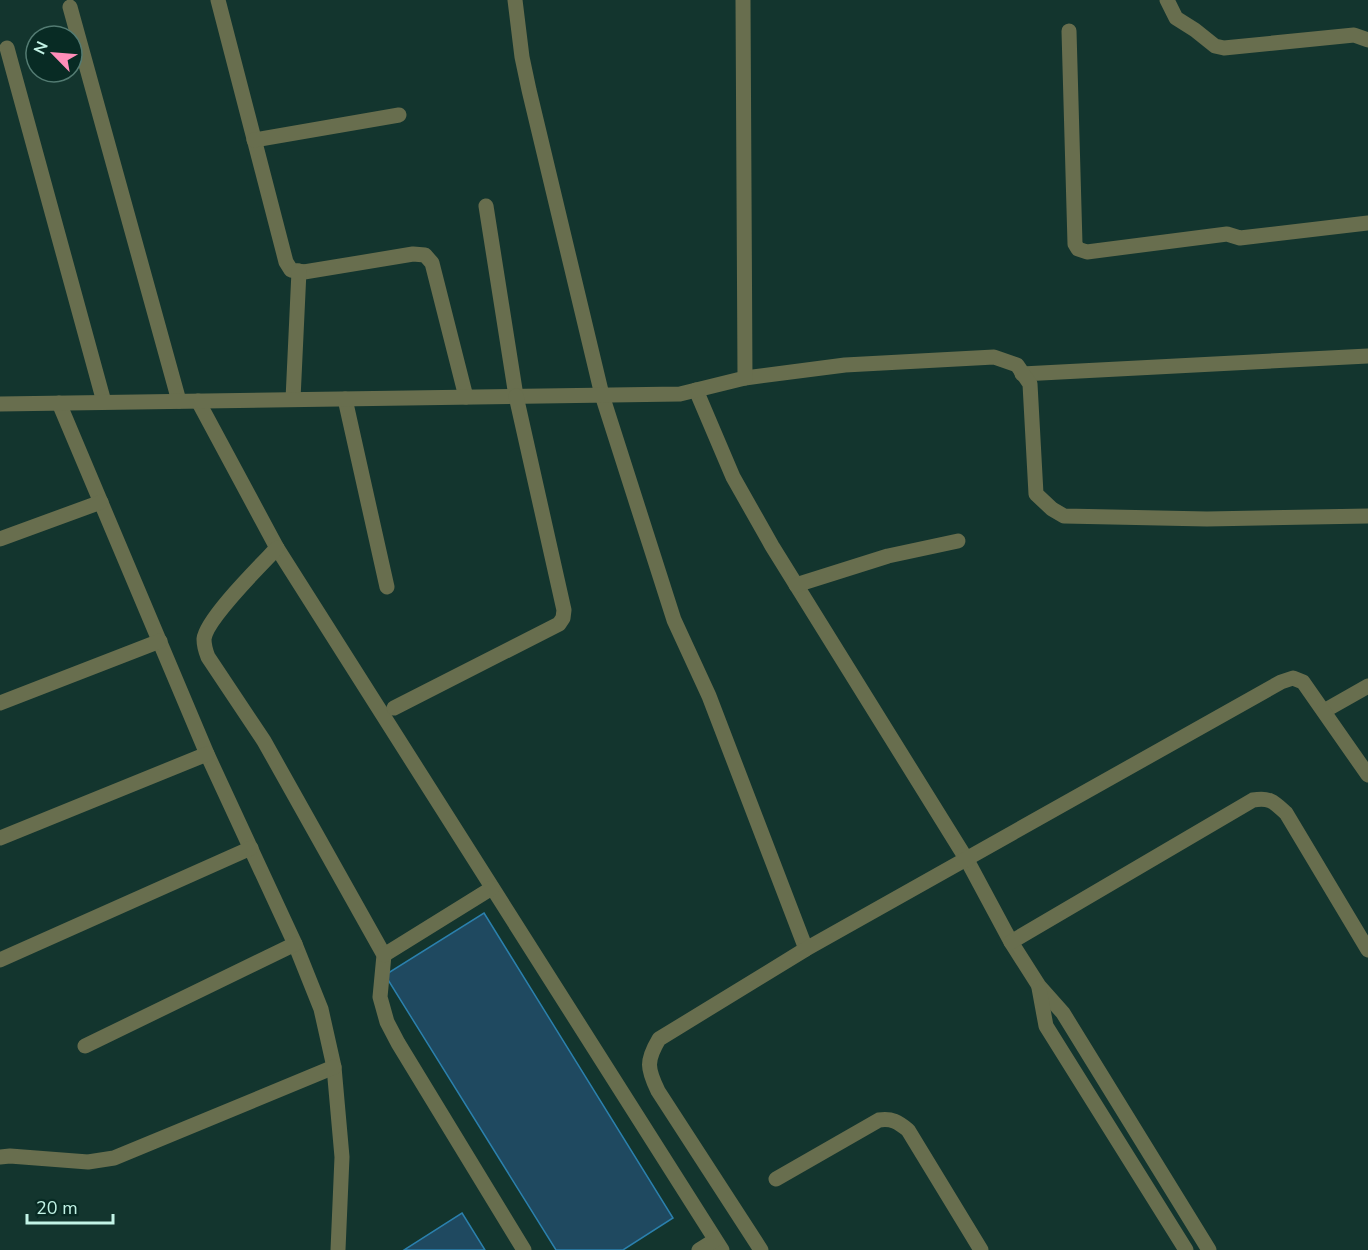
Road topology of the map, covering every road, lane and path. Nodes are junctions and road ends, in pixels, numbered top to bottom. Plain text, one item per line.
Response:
1 (218, 0) edge
2 (515, 0) edge
3 (743, 0) edge
4 (1167, 0) edge
5 (70, 7) dead end
6 (1069, 31) dead end
7 (1368, 40) edge
8 (7, 48) dead end
9 (399, 115) dead end
10 (254, 140) junction
11 (486, 206) dead end
12 (1368, 223) edge
13 (299, 272) junction
14 (1368, 356) edge
15 (1022, 374) junction
16 (745, 378) junction
17 (696, 390) junction
18 (602, 395) junction
19 (516, 396) junction
20 (465, 397) junction
21 (293, 399) junction
22 (345, 399) junction
23 (179, 401) junction
24 (198, 401) junction
25 (104, 402) junction
26 (59, 403) junction
27 (0, 404) edge
28 (101, 502) junction
29 (1368, 516) edge
30 (0, 539) edge
31 (958, 541) dead end
32 (277, 548) junction
33 (796, 585) junction
34 (387, 587) dead end
35 (160, 641) junction
36 (1368, 686) edge
37 (0, 703) edge
38 (394, 708) dead end
39 (1324, 711) junction
40 (207, 754) junction
41 (1368, 775) edge
42 (0, 838) edge
43 (251, 848) junction
44 (967, 860) junction
45 (492, 888) junction
46 (1011, 942) junction
47 (296, 944) junction
48 (806, 949) junction
49 (1368, 950) edge
50 (384, 955) junction
51 (0, 960) edge
52 (1039, 986) junction
53 (85, 1046) dead end
54 (334, 1067) junction
55 (0, 1158) edge
56 (776, 1179) dead end
57 (718, 1245) edge
58 (338, 1250) edge
59 (524, 1250) edge
60 (699, 1250) edge
61 (761, 1250) edge
62 (981, 1250) edge
63 (1186, 1250) edge
64 (1209, 1250) edge

1 - 10 street
2 - 18 street
3 - 16 street
4 - 7 street
5 - 23 street
6 - 12 street
8 - 25 street
9 - 10 street
10 - 13 street
11 - 19 street
13 - 20 street
13 - 21 street
14 - 15 street
15 - 16 street
15 - 29 street
16 - 17 street
17 - 18 street
17 - 33 street
18 - 19 street
18 - 48 street
19 - 20 street
19 - 38 street
20 - 22 street
21 - 22 street
21 - 24 street
22 - 34 street
23 - 24 street
23 - 25 street
24 - 32 street
25 - 26 street
26 - 27 street
26 - 28 street
28 - 30 street
28 - 35 street
31 - 33 street
32 - 45 street
32 - 50 street
33 - 44 street
35 - 37 street
35 - 40 street
36 - 39 street
39 - 41 street
39 - 44 street
40 - 42 street
40 - 43 street
43 - 47 street
43 - 51 street
44 - 46 street
44 - 48 street
45 - 50 street
45 - 57 street
46 - 49 street
46 - 52 street
47 - 53 street
47 - 54 street
48 - 61 street
50 - 59 street
52 - 63 street
52 - 64 street
54 - 55 street
54 - 58 street
56 - 62 street
57 - 60 street

